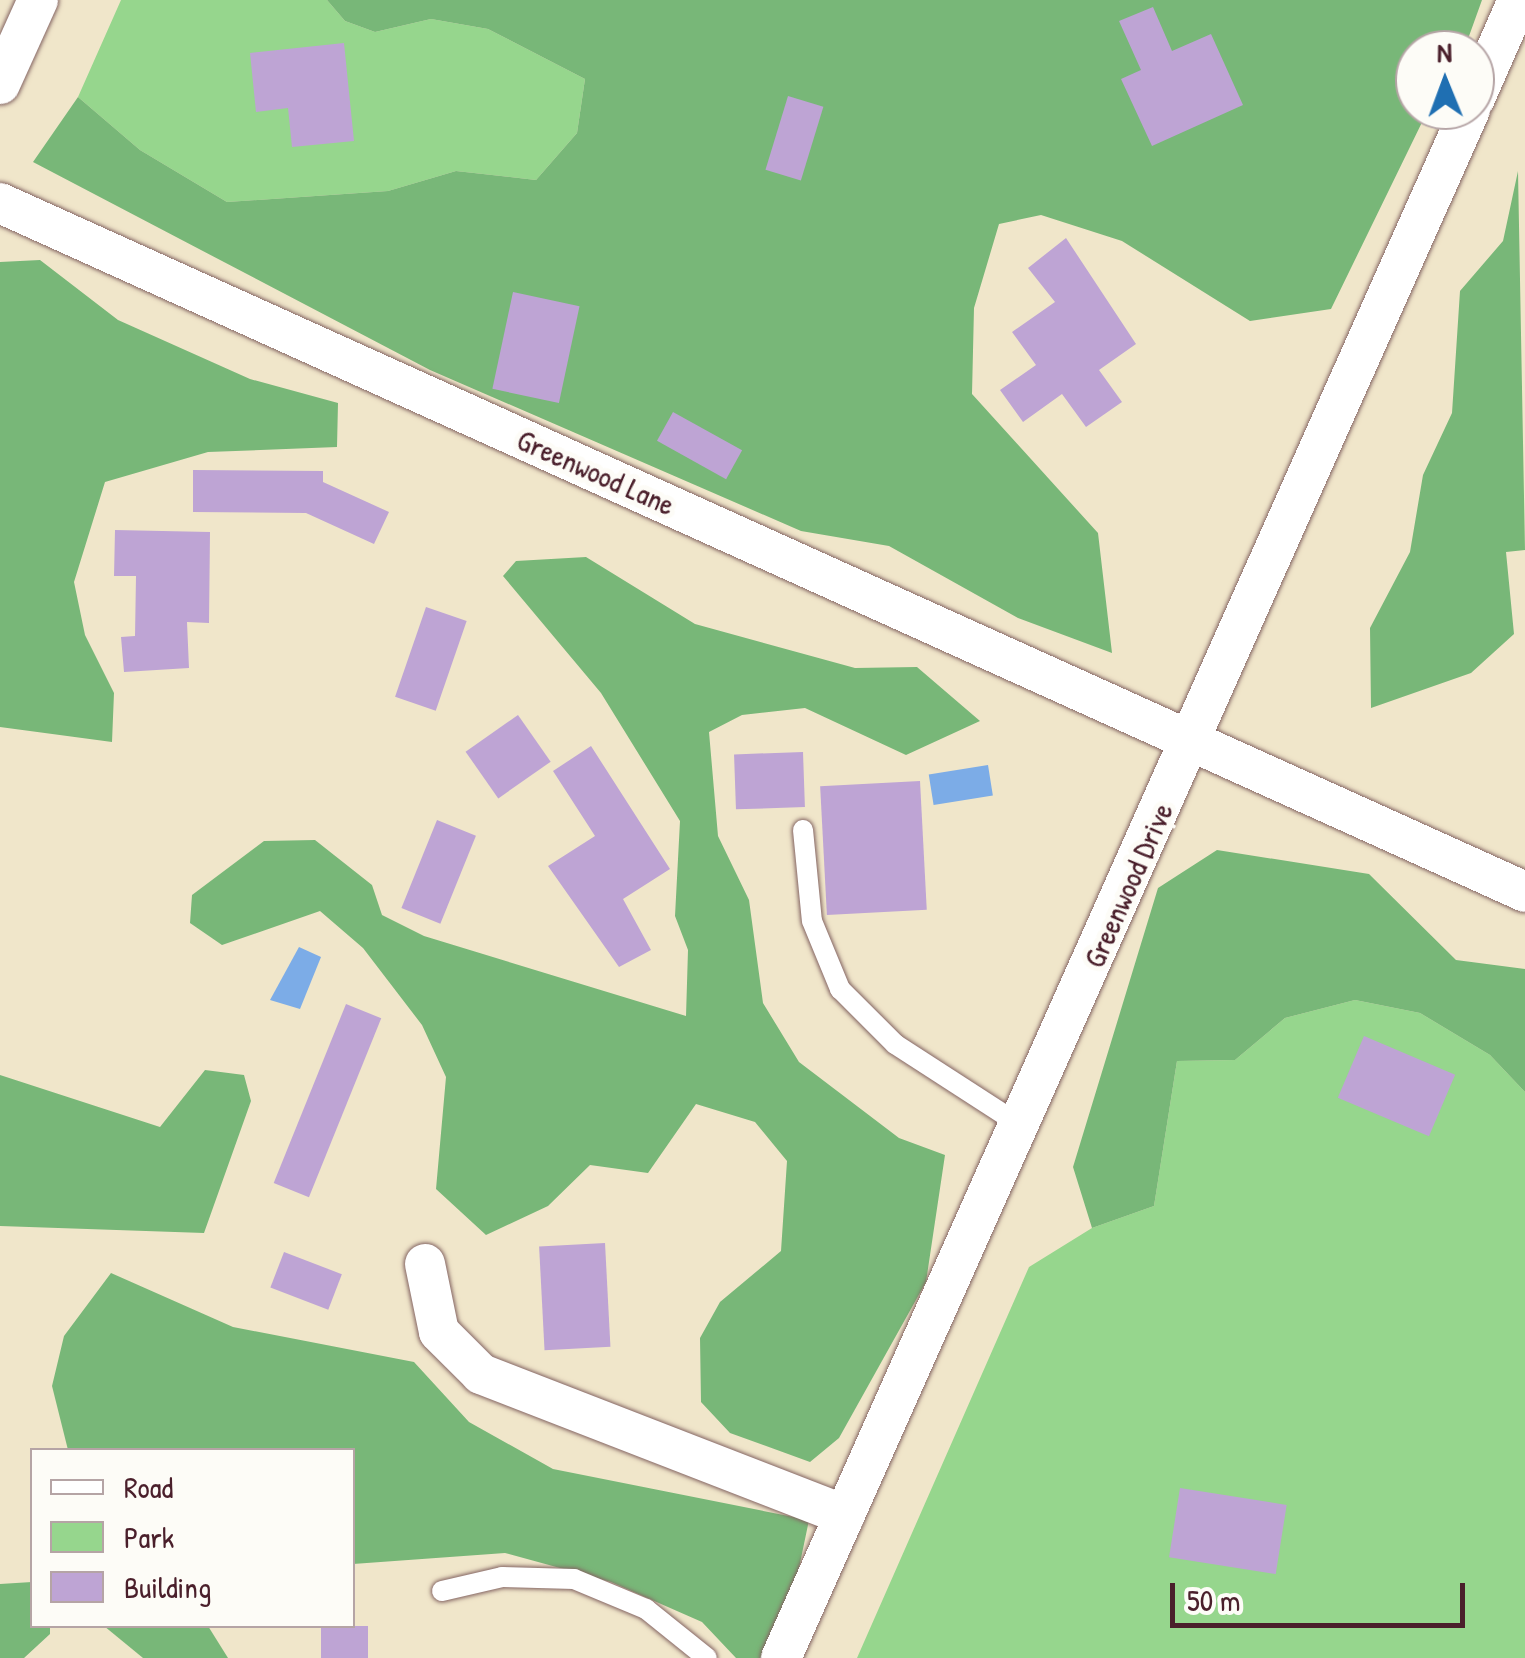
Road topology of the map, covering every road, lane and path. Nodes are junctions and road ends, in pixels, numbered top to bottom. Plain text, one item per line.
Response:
1 (38, 0) edge
2 (1518, 0) edge
3 (1495, 52) edge
4 (0, 84) edge
5 (1461, 130) edge
6 (0, 203) edge
7 (1192, 741) junction
8 (803, 830) dead end
9 (1525, 892) edge
10 (1020, 1125) junction
11 (425, 1264) dead end
12 (845, 1515) junction
13 (442, 1591) dead end
14 (707, 1658) edge
15 (781, 1658) edge

1 - 4 street
2 - 3 street
5 - 7 street, Greenwood Drive
6 - 7 street, Greenwood Lane
7 - 9 street, Greenwood Lane
7 - 10 street, Greenwood Drive
8 - 10 lane
10 - 12 street, Greenwood Drive
11 - 12 street
12 - 15 street, Greenwood Drive
13 - 14 lane

